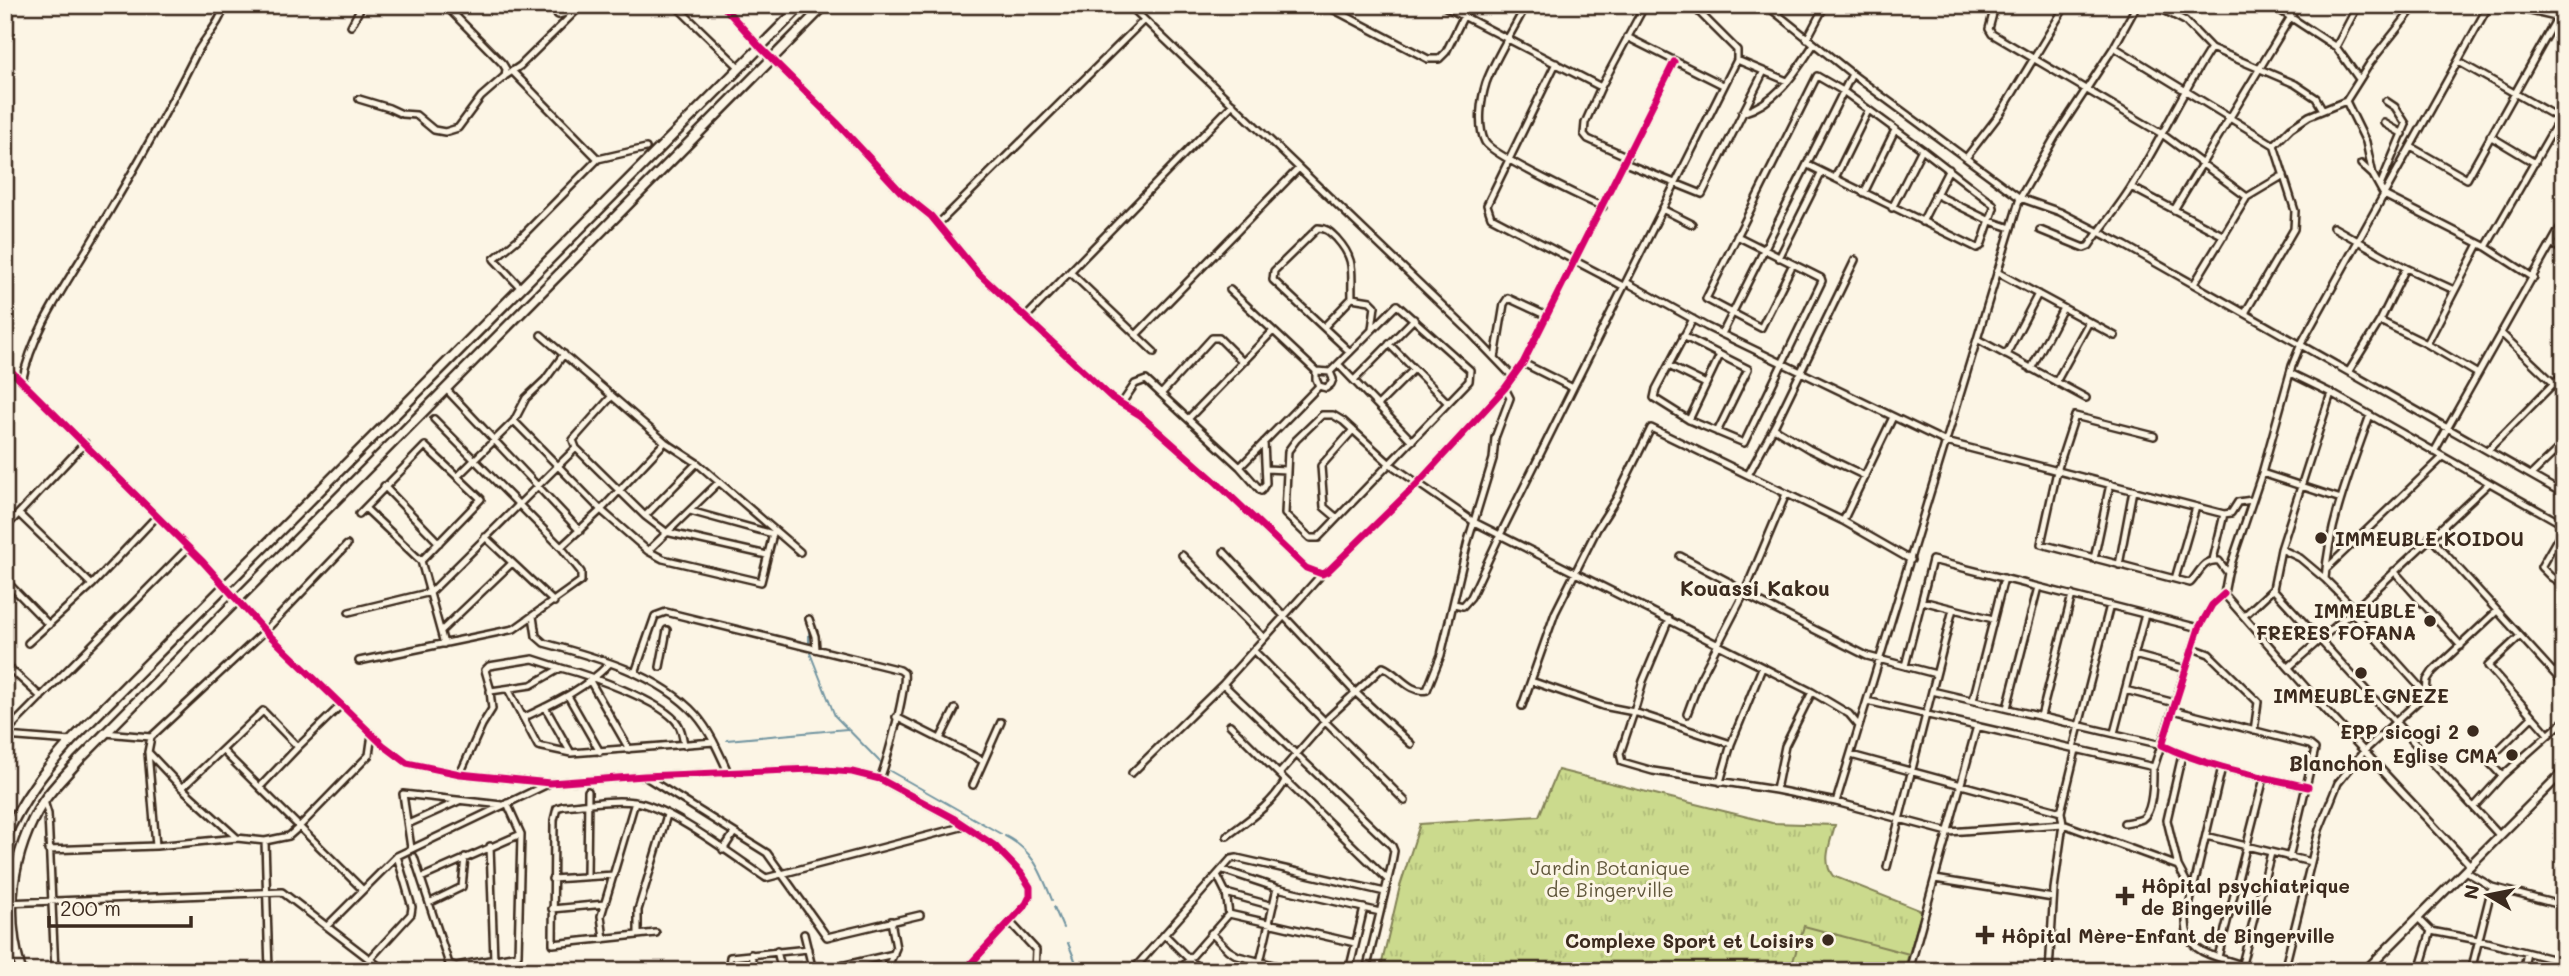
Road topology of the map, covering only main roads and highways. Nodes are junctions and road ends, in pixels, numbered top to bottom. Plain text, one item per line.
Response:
1 (802, 5) edge
2 (825, 5) edge
3 (2564, 771) edge
4 (5, 838) edge
5 (9, 903) edge
6 (22, 971) edge
7 (2365, 971) edge

1 - 4 highway
2 - 5 highway
3 - 7 main road
5 - 6 highway

